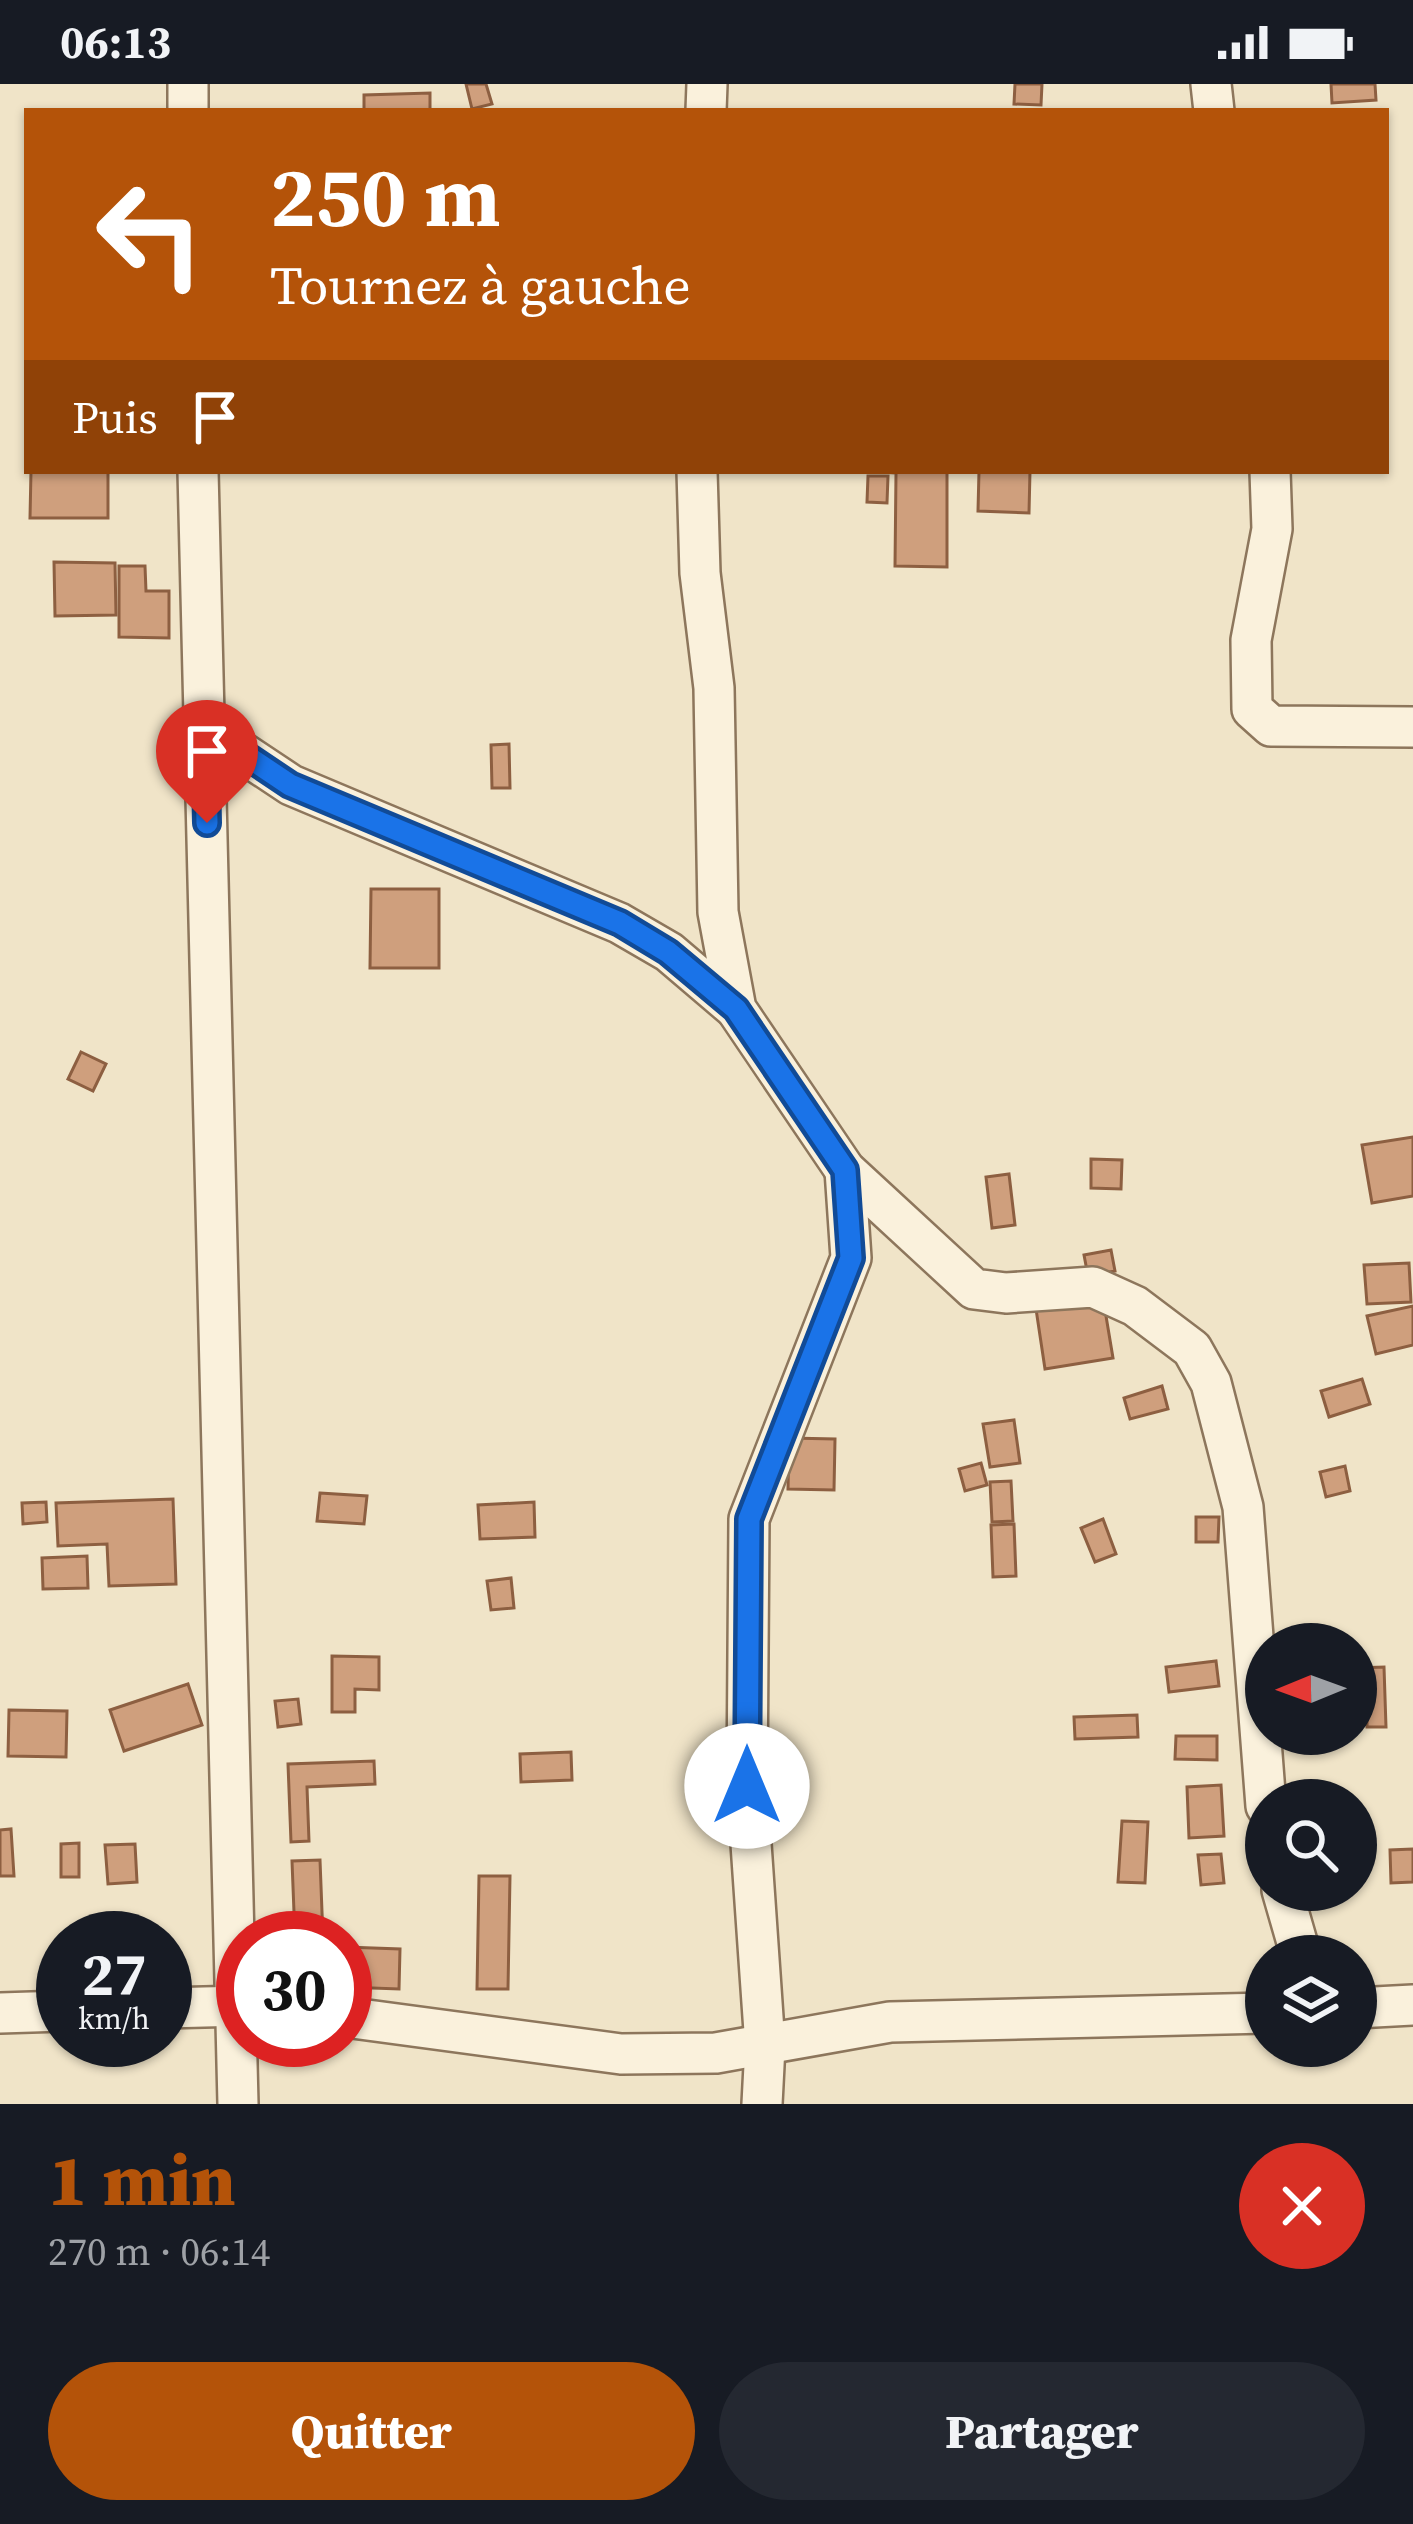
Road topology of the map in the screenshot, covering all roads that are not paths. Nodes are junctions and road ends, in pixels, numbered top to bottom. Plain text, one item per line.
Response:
1 (198, 474) edge
2 (697, 474) edge
3 (1270, 474) edge
4 (1413, 727) edge
5 (205, 728) junction
6 (736, 1009) junction
7 (845, 1170) junction
8 (1264, 1779) edge
9 (238, 1911) edge
10 (1413, 2005) edge
11 (1377, 2007) edge
12 (36, 2012) edge
13 (0, 2013) edge
14 (1245, 2014) edge
15 (372, 2021) edge
16 (766, 2046) junction
17 (239, 2067) edge
18 (238, 2104) edge
19 (762, 2104) edge

1 - 5 street
2 - 6 street
3 - 4 street
5 - 6 street
5 - 9 street
6 - 7 street
7 - 8 street
7 - 16 street
10 - 11 street
12 - 13 street
14 - 16 street
15 - 16 street
16 - 19 street
17 - 18 street

